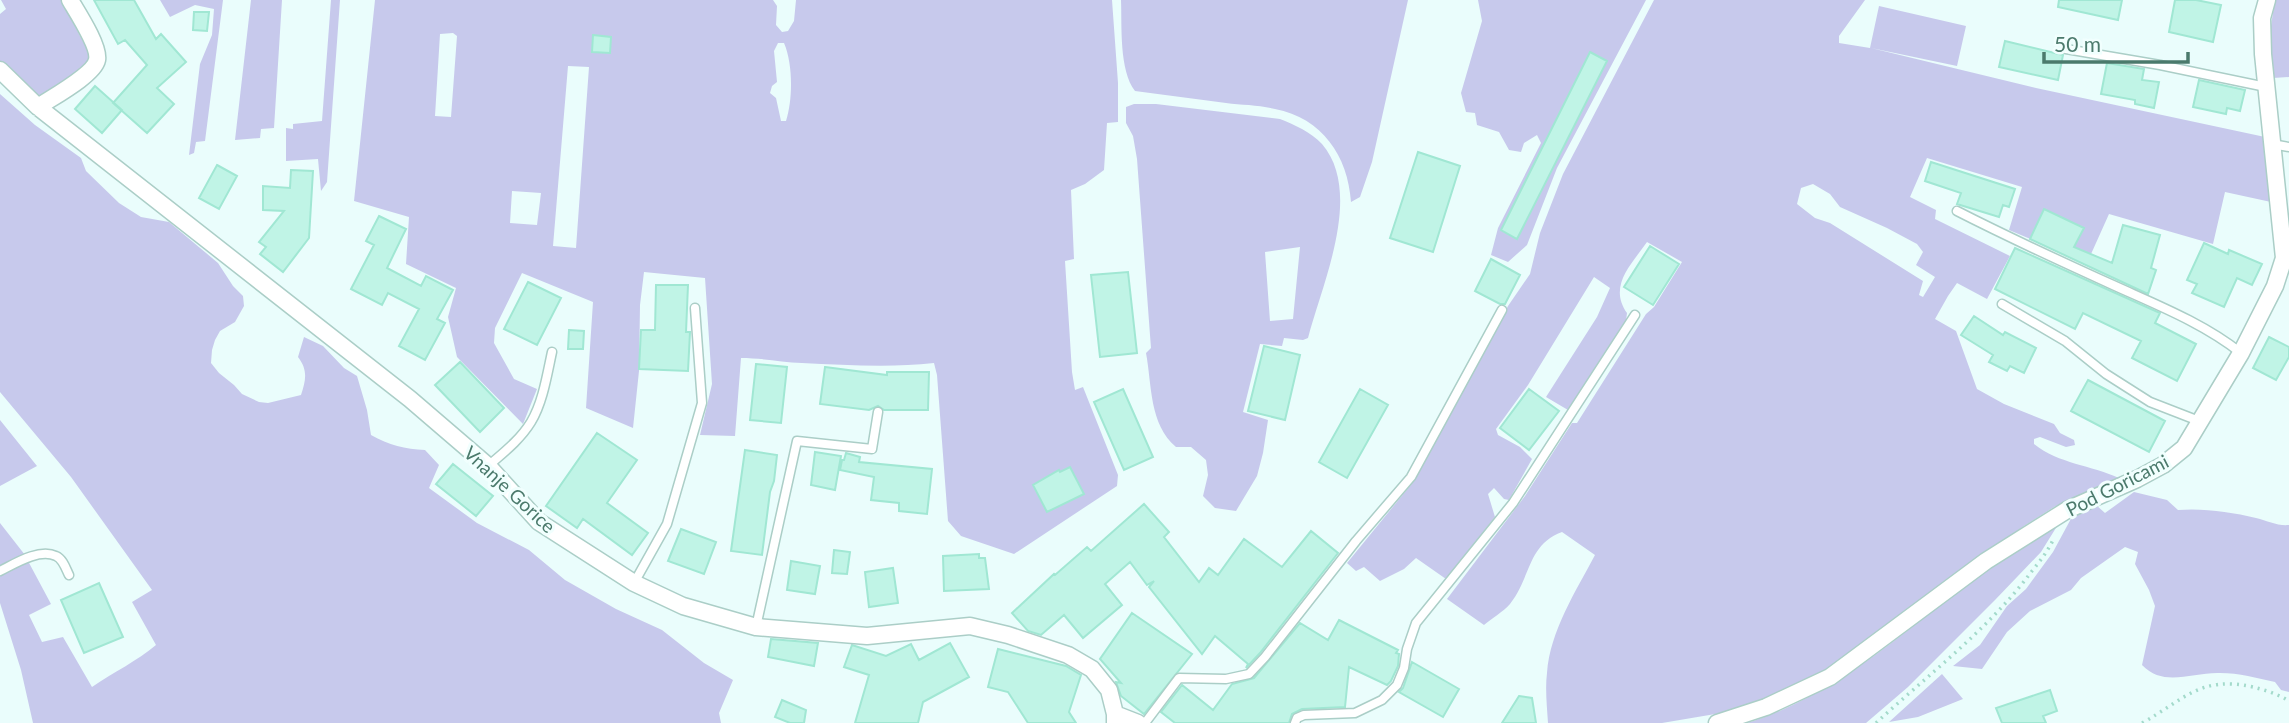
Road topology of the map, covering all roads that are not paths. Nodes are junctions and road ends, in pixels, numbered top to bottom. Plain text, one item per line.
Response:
1 (70, 0) edge
2 (2267, 0) edge
3 (2066, 49) dead end
4 (0, 70) edge
5 (2266, 87) junction
6 (37, 107) junction
7 (2272, 144) junction
8 (2289, 147) edge
9 (1957, 211) dead end
10 (2002, 304) dead end
11 (695, 307) dead end
12 (1502, 310) dead end
13 (1635, 315) dead end
14 (552, 352) dead end
15 (2241, 354) junction
16 (878, 412) dead end
17 (2199, 421) junction
18 (488, 466) junction
19 (0, 571) edge
20 (69, 575) dead end
21 (634, 583) junction
22 (757, 627) junction
23 (1115, 718) edge
24 (1138, 723) edge
25 (1144, 723) edge
26 (1295, 723) edge
27 (1717, 723) edge

1 - 6 street
2 - 5 street, Pod Goricami
3 - 5 lane
4 - 6 street, Vnanje Gorice
5 - 7 street, Pod Goricami
6 - 18 street, Vnanje Gorice
7 - 8 lane
7 - 15 street, Pod Goricami
9 - 15 lane
10 - 17 lane
11 - 21 lane
12 - 25 lane
13 - 26 lane
14 - 18 lane
15 - 17 street, Pod Goricami
16 - 22 lane
17 - 27 street, Pod Goricami
18 - 21 street, Vnanje Gorice
19 - 20 lane
21 - 22 street, Vnanje Gorice
22 - 23 street, Vnanje Gorice
23 - 24 street

